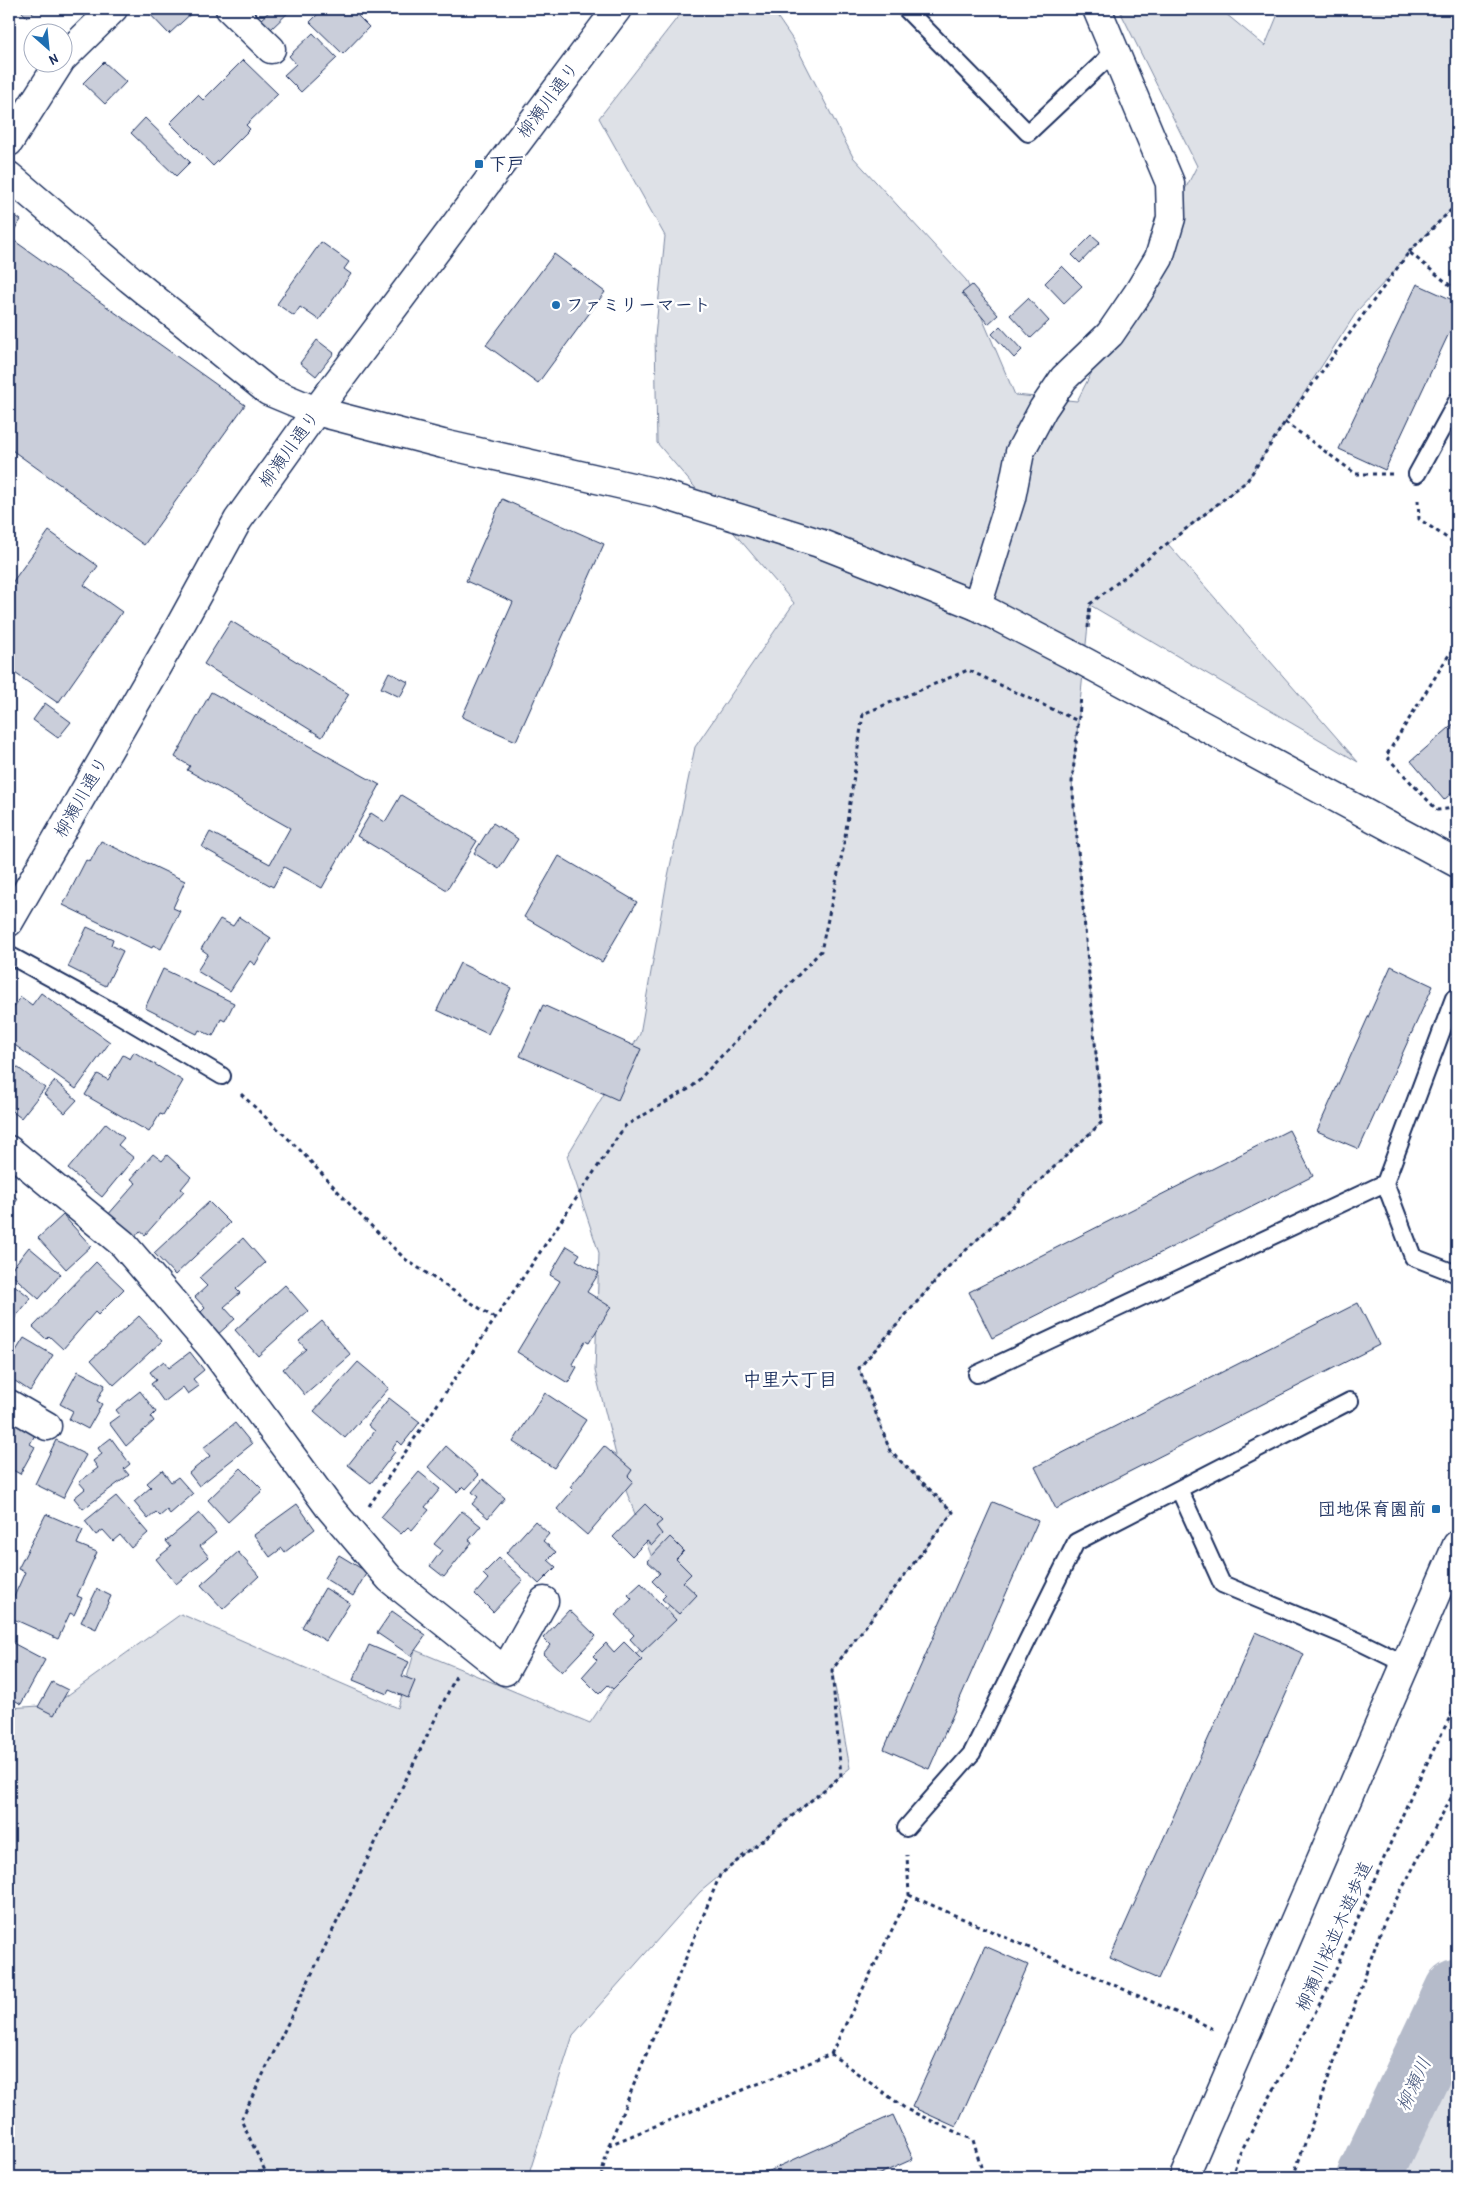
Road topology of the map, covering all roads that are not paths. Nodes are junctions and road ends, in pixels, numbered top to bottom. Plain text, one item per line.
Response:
1 (113, 9) edge
2 (230, 9) edge
3 (617, 9) edge
4 (906, 9) edge
5 (1096, 9) edge
6 (72, 49) edge
7 (271, 49) dead end
8 (1115, 51) junction
9 (54, 72) edge
10 (9, 142) edge
11 (9, 176) edge
12 (1457, 401) edge
13 (316, 411) junction
14 (1417, 474) road end
15 (977, 606) junction
16 (1457, 863) edge
17 (9, 922) edge
18 (9, 955) edge
19 (1454, 998) dead end
20 (222, 1076) road end
21 (9, 1150) edge
22 (1385, 1183) junction
23 (1457, 1274) edge
24 (977, 1374) dead end
25 (1350, 1401) dead end
26 (9, 1404) edge
27 (47, 1426) dead end
28 (1179, 1489) junction
29 (1457, 1545) edge
30 (544, 1601) dead end
31 (1405, 1664) junction
32 (906, 1828) road end
33 (1184, 2177) edge

1 - 6 street
2 - 7 street
3 - 13 street, 柳瀬川通り
4 - 8 lane
5 - 8 street
8 - 15 street
9 - 10 street
11 - 13 street
12 - 14 lane
13 - 15 street
13 - 17 street, 柳瀬川通り
15 - 16 street
18 - 20 lane
19 - 22 lane
21 - 30 street
22 - 23 lane
22 - 24 lane
25 - 28 lane
26 - 27 street
28 - 31 lane
28 - 32 lane
29 - 31 street
31 - 33 street

